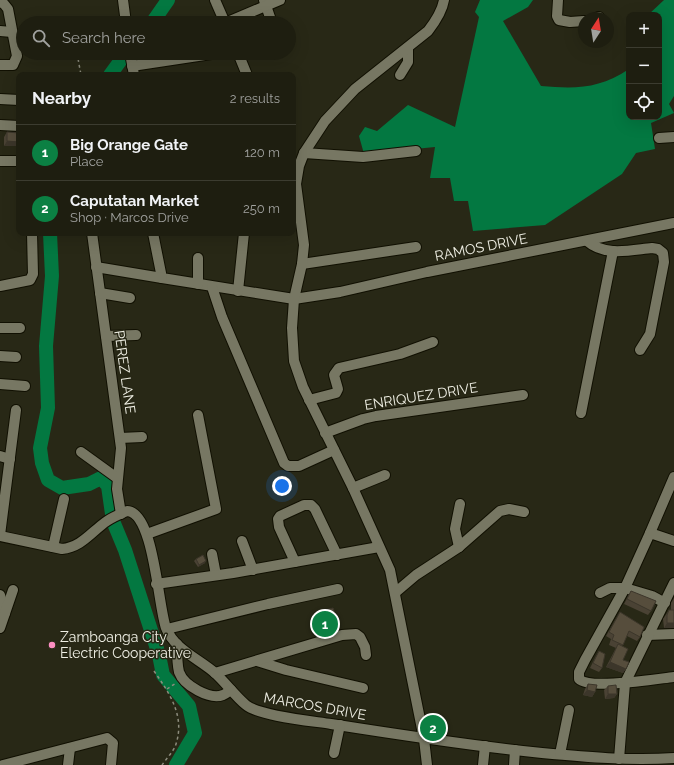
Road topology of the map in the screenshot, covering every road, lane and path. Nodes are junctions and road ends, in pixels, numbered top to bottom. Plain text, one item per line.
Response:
1 (122, 0) edge
2 (215, 0) edge
3 (280, 0) edge
4 (444, 0) edge
5 (558, 0) edge
6 (0, 2) edge
7 (265, 3) edge
8 (125, 16) edge
9 (222, 16) edge
10 (239, 16) edge
11 (270, 16) edge
12 (578, 21) edge
13 (0, 31) edge
14 (12, 32) junction
15 (408, 49) junction
16 (78, 60) edge
17 (131, 60) edge
18 (185, 60) edge
19 (241, 60) edge
20 (0, 65) edge
21 (133, 71) edge
22 (80, 72) edge
23 (247, 72) edge
24 (400, 75) dead end
25 (0, 99) edge
26 (16, 100) edge
27 (0, 125) edge
28 (16, 126) edge
29 (674, 137) edge
30 (659, 138) dead end
31 (416, 151) dead end
32 (304, 152) junction
33 (0, 161) edge
34 (16, 161) edge
35 (674, 223) edge
36 (32, 236) edge
37 (92, 236) edge
38 (155, 236) edge
39 (244, 236) edge
40 (587, 241) junction
41 (416, 246) dead end
42 (613, 252) junction
43 (198, 258) dead end
44 (302, 264) junction
45 (96, 267) junction
46 (162, 278) junction
47 (198, 284) junction
48 (0, 286) edge
49 (212, 287) junction
50 (238, 290) junction
51 (100, 293) junction
52 (130, 298) dead end
53 (294, 299) junction
54 (0, 328) edge
55 (20, 328) dead end
56 (136, 335) dead end
57 (106, 336) junction
58 (433, 342) dead end
59 (640, 350) dead end
60 (0, 356) edge
61 (16, 357) dead end
62 (0, 384) edge
63 (25, 386) dead end
64 (523, 395) dead end
65 (309, 400) junction
66 (16, 410) dead end
67 (581, 413) dead end
68 (198, 415) dead end
69 (325, 433) junction
70 (142, 437) dead end
71 (120, 438) junction
72 (334, 450) junction
73 (81, 452) dead end
74 (5, 457) edge
75 (385, 475) dead end
76 (674, 477) edge
77 (117, 478) junction
78 (353, 488) junction
79 (64, 499) dead end
80 (460, 504) dead end
81 (524, 512) dead end
82 (120, 515) junction
83 (650, 533) junction
84 (147, 534) junction
85 (0, 536) edge
86 (242, 541) dead end
87 (674, 541) edge
88 (380, 547) junction
89 (459, 547) junction
90 (54, 548) junction
91 (212, 554) dead end
92 (337, 555) junction
93 (295, 562) junction
94 (253, 570) junction
95 (216, 575) junction
96 (674, 583) edge
97 (156, 584) junction
98 (625, 588) junction
99 (13, 590) dead end
100 (338, 590) dead end
101 (396, 592) junction
102 (600, 593) dead end
103 (0, 595) edge
104 (665, 603) junction
105 (5, 613) junction
106 (0, 628) edge
107 (166, 629) junction
108 (674, 634) edge
109 (647, 635) junction
110 (177, 644) junction
111 (366, 655) dead end
112 (257, 661) junction
113 (154, 672) dead end
114 (215, 673) junction
115 (674, 677) edge
116 (176, 682) dead end
117 (625, 683) junction
118 (363, 688) dead end
119 (167, 689) junction
120 (231, 690) junction
121 (569, 710) dead end
122 (340, 725) junction
123 (424, 739) junction
124 (485, 746) junction
125 (70, 748) junction
126 (515, 750) junction
127 (334, 753) dead end
128 (560, 754) junction
129 (669, 760) edge
130 (625, 761) edge
131 (3, 765) edge
132 (68, 765) edge
133 (111, 765) edge
134 (162, 765) edge
135 (427, 765) edge
136 (483, 765) edge
137 (514, 765) edge

1 - 8 street
2 - 9 street
3 - 7 street
4 - 15 street
5 - 12 street
6 - 14 street
7 - 10 street
7 - 11 street
13 - 14 street
14 - 20 street
15 - 24 street
15 - 32 street
16 - 22 path
17 - 21 street
18 - 21 street
19 - 23 street
25 - 26 street
27 - 28 street
29 - 30 street
31 - 32 street
32 - 44 street
33 - 34 street
35 - 40 street, RAMOS DRIVE
36 - 48 street
37 - 45 street, PEREZ LANE
38 - 46 street
39 - 50 street
40 - 42 street
40 - 53 street, RAMOS DRIVE
41 - 44 street
42 - 59 street
42 - 67 street
43 - 47 street
44 - 53 street
45 - 46 street, RAMOS DRIVE
45 - 51 street, PEREZ LANE
46 - 47 street, RAMOS DRIVE
47 - 49 street, RAMOS DRIVE
49 - 50 street, RAMOS DRIVE
49 - 72 street
50 - 53 street, RAMOS DRIVE
51 - 52 street
51 - 57 street, PEREZ LANE
53 - 65 street
54 - 55 street
56 - 57 street
57 - 71 street, PEREZ LANE
58 - 65 street
60 - 61 street
62 - 63 street
64 - 69 street, ENRIQUEZ DRIVE
65 - 69 street
66 - 74 street
68 - 84 street
69 - 72 street
70 - 71 street
71 - 77 street, PEREZ LANE
72 - 78 street
73 - 77 street
74 - 85 street
75 - 78 street
76 - 83 street
77 - 82 street, PEREZ LANE
78 - 88 street
79 - 90 street
80 - 89 street
81 - 89 street
82 - 84 street, MARCOS DRIVE
82 - 90 street
83 - 87 street
83 - 98 street
84 - 97 street, MARCOS DRIVE
85 - 90 street
86 - 94 street
88 - 92 street
88 - 101 street
89 - 101 street
91 - 95 street
92 - 93 street
92 - 93 street
93 - 94 street
94 - 95 street
95 - 97 street
96 - 104 street
97 - 107 street, MARCOS DRIVE
98 - 102 street
98 - 104 street
98 - 117 street
99 - 105 street
100 - 107 street
101 - 123 street
103 - 105 street
104 - 109 street
105 - 106 street
107 - 110 street, MARCOS DRIVE
108 - 109 street
109 - 117 street
110 - 114 street, MARCOS DRIVE
110 - 120 street
111 - 112 street
112 - 114 street
112 - 118 street
113 - 119 path
114 - 120 street, MARCOS DRIVE
115 - 117 street
116 - 119 path
117 - 130 street
119 - 134 path
120 - 122 street, MARCOS DRIVE
121 - 128 street
122 - 123 street, MARCOS DRIVE
122 - 127 street
123 - 124 street, MARCOS DRIVE
123 - 135 street
124 - 126 street, MARCOS DRIVE
124 - 136 street
125 - 131 street
125 - 132 street
125 - 133 street
126 - 128 street, MARCOS DRIVE
126 - 137 street
128 - 130 street, MARCOS DRIVE
129 - 130 street, MARCOS DRIVE

